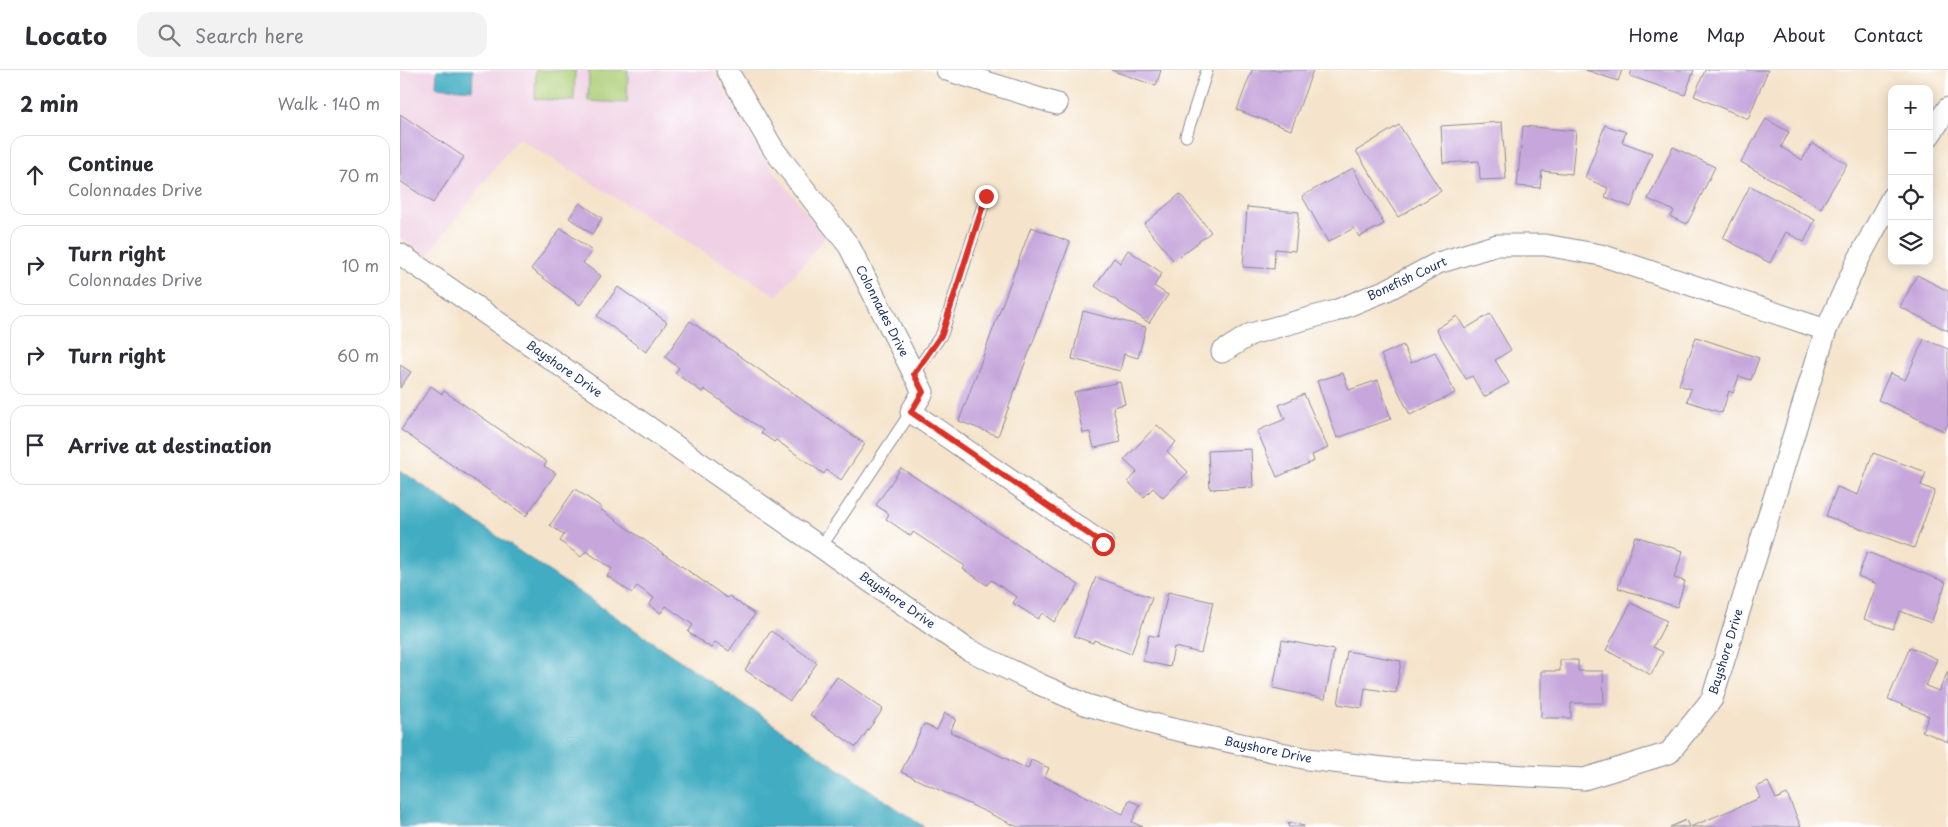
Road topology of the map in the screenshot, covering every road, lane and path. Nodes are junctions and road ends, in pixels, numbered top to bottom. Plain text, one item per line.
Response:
1 (727, 70) edge
2 (947, 70) edge
3 (1207, 70) edge
4 (1057, 104) dead end
5 (1948, 108) edge
6 (1933, 130) edge
7 (1186, 136) dead end
8 (986, 196) dead end
9 (1888, 204) edge
10 (400, 254) edge
11 (1826, 330) junction
12 (1222, 352) dead end
13 (914, 374) junction
14 (911, 412) junction
15 (1103, 544) dead end
16 (821, 547) junction

1 - 13 street, Colonnades Drive
2 - 4 street
3 - 7 lane
5 - 6 street
8 - 13 lane
9 - 11 street, Bayshore Drive
10 - 16 street, Bayshore Drive
11 - 12 street, Bonefish Court
11 - 16 street, Bayshore Drive
13 - 14 street, Colonnades Drive
14 - 15 street
14 - 16 lane

